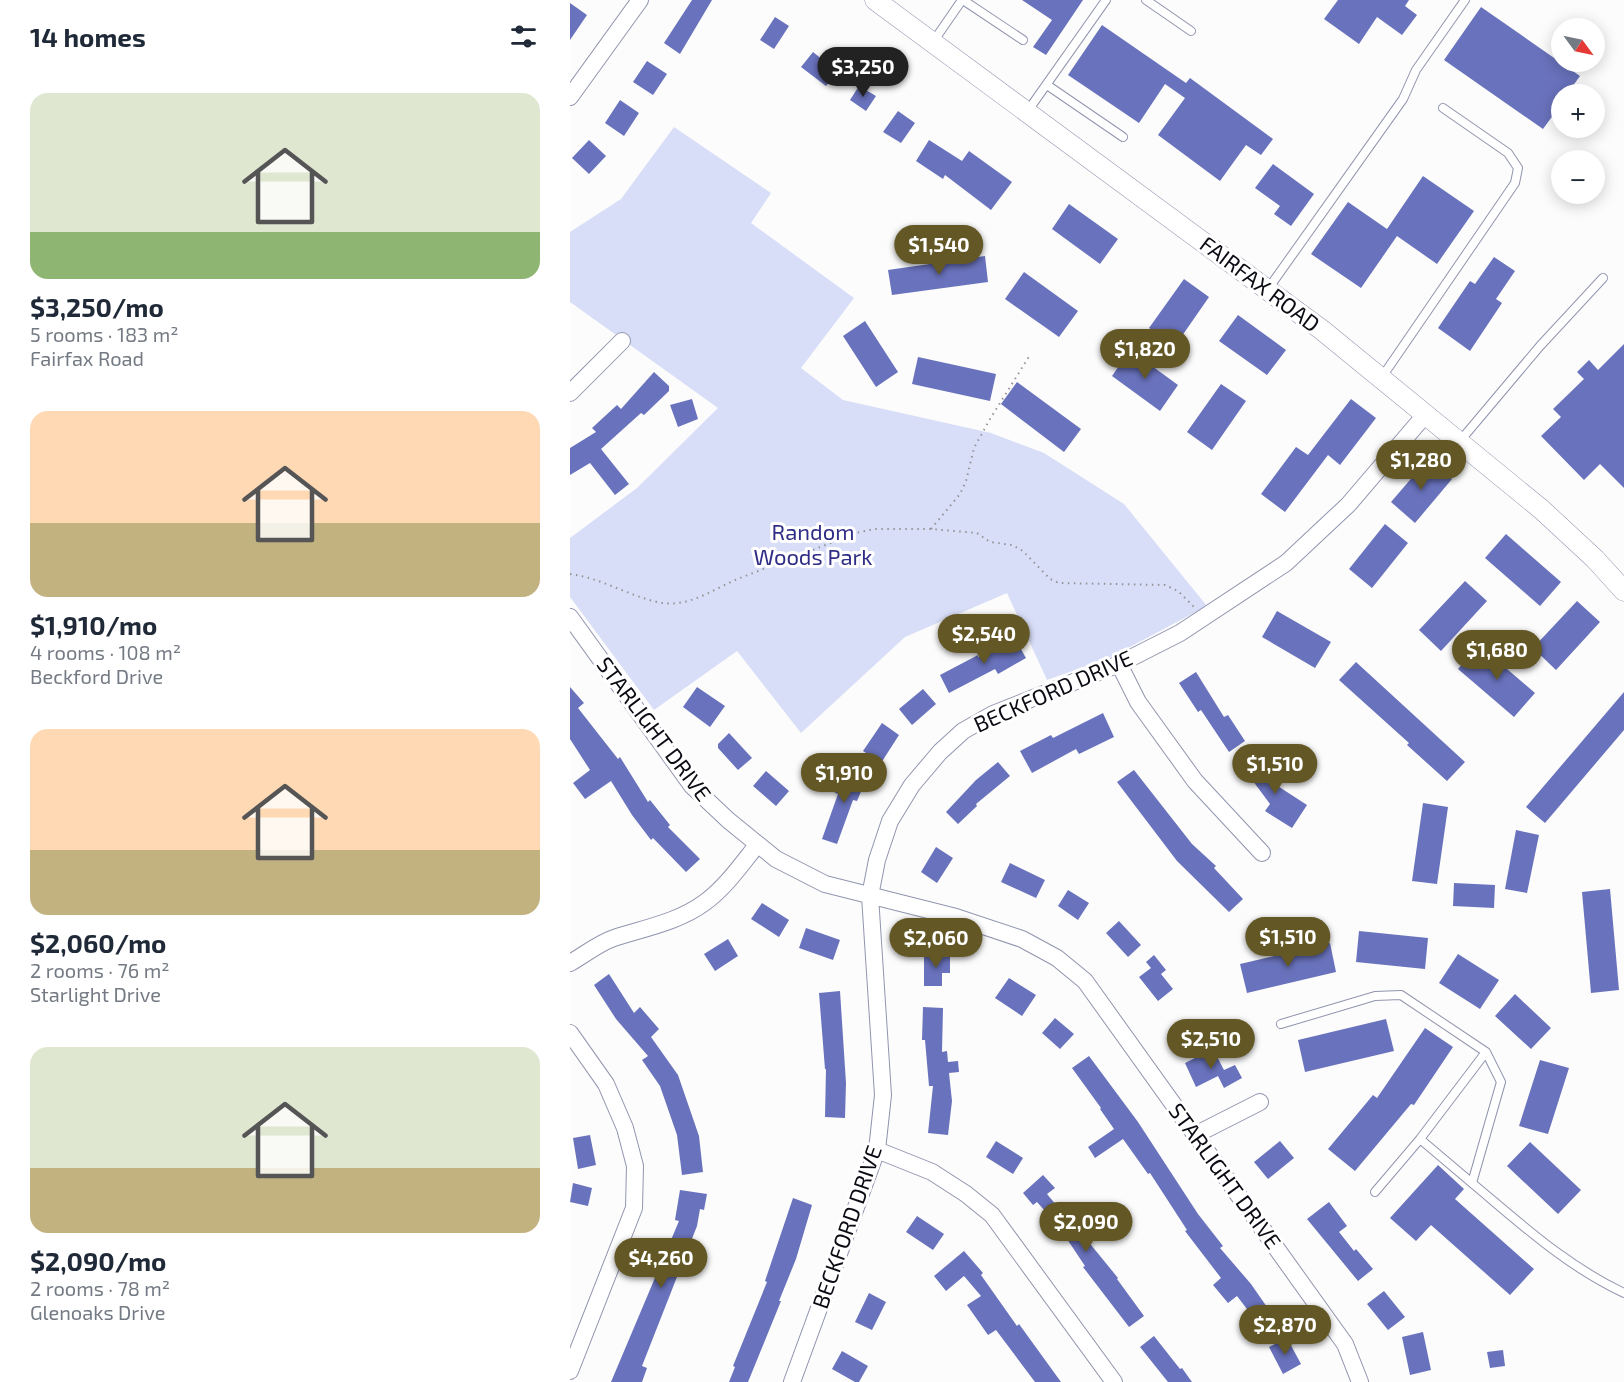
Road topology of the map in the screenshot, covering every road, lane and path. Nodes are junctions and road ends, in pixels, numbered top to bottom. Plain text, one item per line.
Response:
1 (640, 0) edge
2 (962, 0) edge
3 (1106, 0) edge
4 (1146, 0) edge
5 (1464, 0) edge
6 (889, 4) edge
7 (1191, 31) dead end
8 (1023, 40) dead end
9 (932, 42) junction
10 (1047, 85) junction
11 (570, 97) edge
12 (1443, 108) dead end
13 (1027, 112) junction
14 (1123, 137) dead end
15 (1603, 278) dead end
16 (1268, 289) junction
17 (622, 341) dead end
18 (1030, 355) dead end
19 (1382, 377) junction
20 (570, 393) edge
21 (1425, 414) junction
22 (1460, 442) junction
23 (931, 529) junction
24 (570, 574) edge
25 (1624, 591) edge
26 (570, 617) edge
27 (1205, 617) junction
28 (1119, 664) junction
29 (757, 845) junction
30 (1262, 853) dead end
31 (870, 896) junction
32 (570, 963) edge
33 (1281, 1024) dead end
34 (570, 1033) edge
35 (1485, 1052) junction
36 (1260, 1102) dead end
37 (1195, 1135) junction
38 (1420, 1139) junction
39 (877, 1150) junction
40 (1472, 1183) junction
41 (1375, 1192) dead end
42 (1624, 1293) edge
43 (570, 1371) edge
44 (792, 1382) edge
45 (1114, 1382) edge
46 (1360, 1382) edge

1 - 11 street
2 - 8 lane
2 - 9 lane
3 - 10 lane
4 - 7 lane
5 - 16 lane
6 - 9 street, FAIRFAX ROAD
9 - 13 street, FAIRFAX ROAD
10 - 13 lane
10 - 14 lane
12 - 19 lane
13 - 16 street, FAIRFAX ROAD
15 - 22 lane
16 - 19 street, FAIRFAX ROAD
17 - 20 street
18 - 23 path
19 - 21 street, FAIRFAX ROAD
21 - 22 street, FAIRFAX ROAD
21 - 27 street, BECKFORD DRIVE
22 - 25 street, FAIRFAX ROAD
23 - 24 path
23 - 27 path
26 - 29 street, STARLIGHT DRIVE
27 - 28 street, BECKFORD DRIVE
28 - 30 street
28 - 31 street, BECKFORD DRIVE
29 - 31 street, STARLIGHT DRIVE
29 - 32 street
31 - 37 street, STARLIGHT DRIVE
31 - 39 street, BECKFORD DRIVE
33 - 35 lane
34 - 43 street
35 - 38 lane
35 - 40 lane
36 - 37 street
37 - 46 street, STARLIGHT DRIVE
38 - 40 lane
38 - 41 lane
39 - 44 street, BECKFORD DRIVE
39 - 45 street
40 - 42 lane

